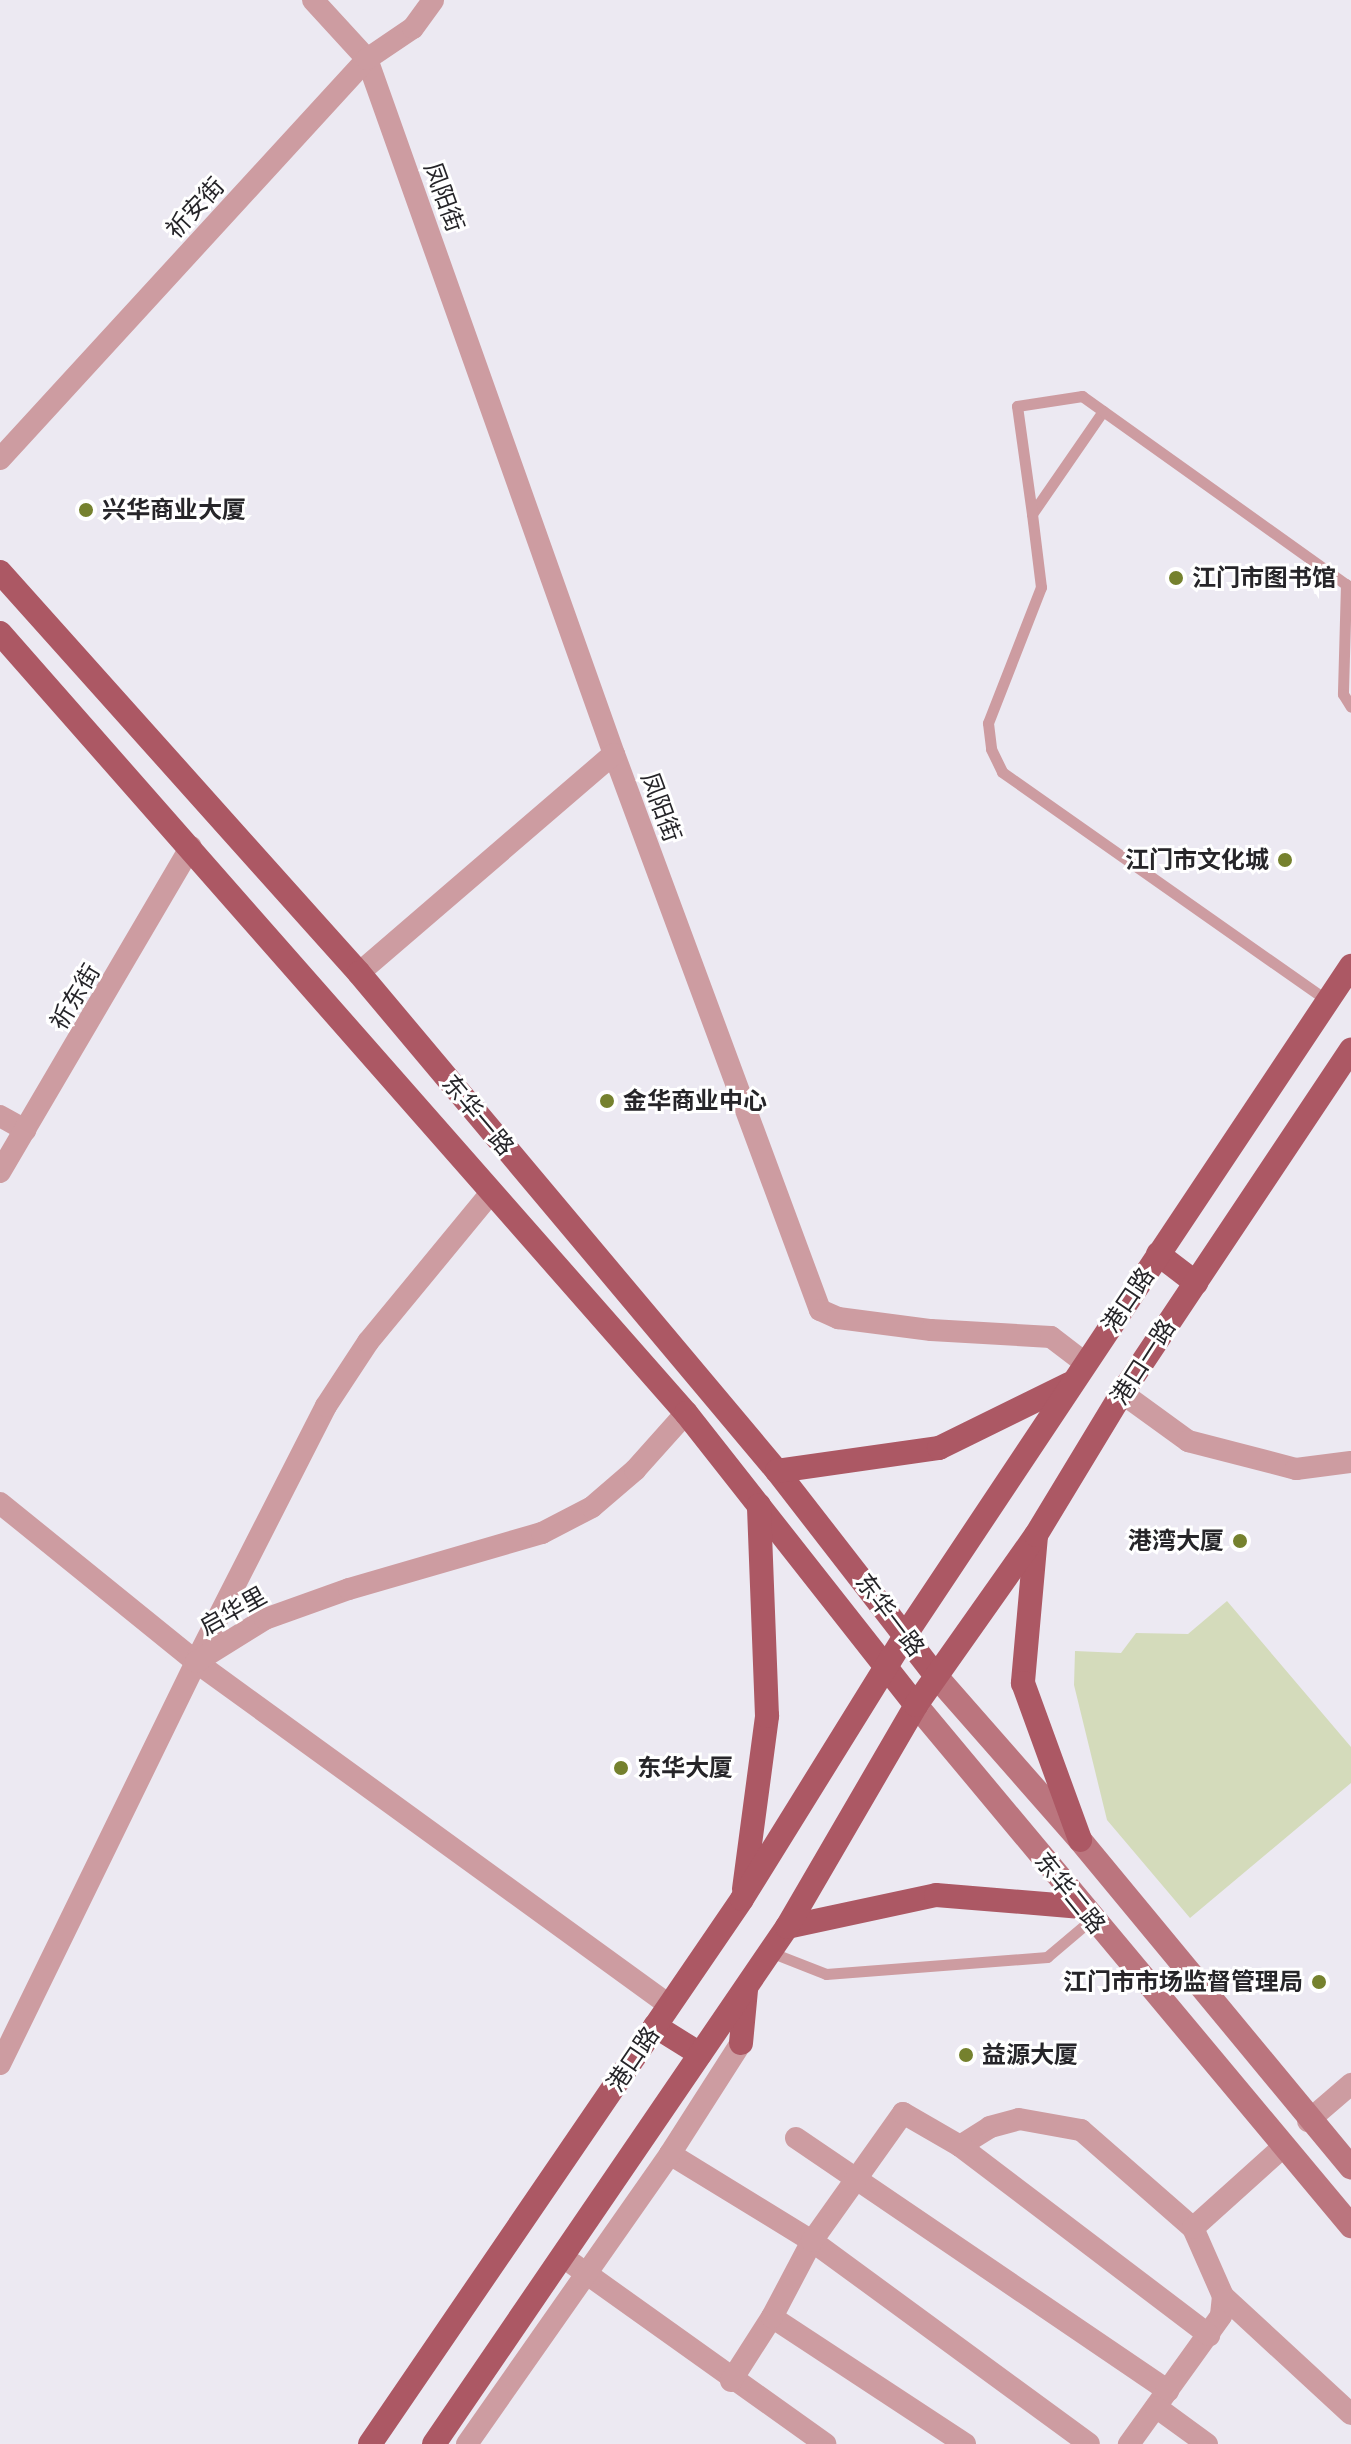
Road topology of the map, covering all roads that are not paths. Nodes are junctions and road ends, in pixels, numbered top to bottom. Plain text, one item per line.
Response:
1 (313, 0) edge
2 (433, 0) edge
3 (367, 59) junction
4 (1103, 411) junction
5 (0, 459) edge
6 (1032, 514) junction
7 (0, 572) edge
8 (0, 633) edge
9 (1351, 707) edge
10 (614, 754) junction
11 (191, 847) junction
12 (1351, 966) edge
13 (359, 973) junction
14 (1328, 1001) junction
15 (1351, 1049) edge
16 (0, 1116) edge
17 (25, 1130) junction
18 (0, 1172) edge
19 (490, 1194) junction
20 (1158, 1254) junction
21 (1196, 1283) junction
22 (1078, 1373) junction
23 (1122, 1393) junction
24 (686, 1413) junction
25 (1351, 1462) edge
26 (777, 1471) junction
27 (0, 1503) edge
28 (759, 1505) junction
29 (1036, 1535) junction
30 (906, 1634) junction
31 (196, 1662) junction
32 (886, 1666) junction
33 (935, 1675) junction
34 (916, 1705) junction
35 (1080, 1840) junction
36 (742, 1899) junction
37 (1087, 1913) junction
38 (787, 1927) junction
39 (770, 1952) junction
40 (746, 1987) junction
41 (669, 2005) junction
42 (655, 2026) junction
43 (741, 2043) joint
44 (700, 2054) junction
45 (0, 2064) edge
46 (1351, 2084) edge
47 (1308, 2121) junction
48 (796, 2138) dead end
49 (960, 2146) junction
50 (1282, 2148) junction
51 (670, 2154) junction
52 (1351, 2168) edge
53 (855, 2178) junction
54 (1351, 2226) edge
55 (1193, 2228) junction
56 (812, 2241) junction
57 (563, 2256) junction
58 (583, 2272) junction
59 (1223, 2296) junction
60 (772, 2317) junction
61 (1209, 2335) junction
62 (731, 2381) junction
63 (1162, 2399) junction
64 (1351, 2414) edge
65 (370, 2444) edge
66 (434, 2444) edge
67 (467, 2444) edge
68 (825, 2444) edge
69 (965, 2444) edge
70 (1089, 2444) edge
71 (1129, 2444) edge
72 (1207, 2444) edge

1 - 3 street
2 - 3 street, 祈安街
3 - 5 street, 祈安街
3 - 10 street, 凤阳街
4 - 6 lane
4 - 6 lane
4 - 9 lane
6 - 14 lane
7 - 13 main road, 东华一路
8 - 11 main road, 东华一路
10 - 13 street
10 - 22 street, 凤阳街
11 - 17 street, 祈东街
11 - 19 main road, 东华一路
12 - 14 main road, 港口路
13 - 26 main road, 东华一路
14 - 20 main road, 港口路
15 - 21 main road, 港口一路
16 - 17 street
17 - 18 street, 祈东街
19 - 24 main road, 东华一路
19 - 31 street
20 - 21 main road
20 - 22 main road, 港口路
21 - 23 main road, 港口一路
22 - 26 main road
22 - 30 main road, 港口路
23 - 25 street
23 - 29 main road, 港口一路
24 - 28 main road, 东华一路
24 - 31 street, 启华里
26 - 30 main road, 东华一路
27 - 31 street
28 - 32 main road, 东华一路
28 - 36 main road
29 - 33 main road, 港口一路
29 - 35 main road
30 - 32 main road, 港口路
30 - 33 main road, 东华一路
31 - 41 street
31 - 45 street, 启华里
32 - 34 main road, 东华一路
32 - 36 main road, 港口路
33 - 34 main road, 港口一路
33 - 35 main road, 东华二路
34 - 37 main road, 东华二路
34 - 38 main road
35 - 47 main road, 东华二路
36 - 41 main road, 港口路
37 - 38 main road
37 - 39 lane
37 - 50 main road, 东华二路
38 - 39 main road
39 - 40 main road
40 - 43 main road
40 - 44 main road
41 - 42 main road, 港口路
42 - 44 main road
42 - 65 main road, 港口路
43 - 51 street
44 - 57 main road
46 - 47 street
47 - 52 main road, 东华二路
48 - 53 street
49 - 53 street
49 - 55 street
49 - 61 street
50 - 54 main road, 东华二路
50 - 55 street
51 - 56 street
51 - 58 street
53 - 56 street
53 - 63 street
55 - 59 street
56 - 60 street
56 - 70 street
57 - 58 street
57 - 66 main road
58 - 62 street
58 - 67 street
59 - 61 street
59 - 64 street
60 - 62 street
60 - 69 street
61 - 63 street
62 - 68 street
63 - 71 street
63 - 72 street

